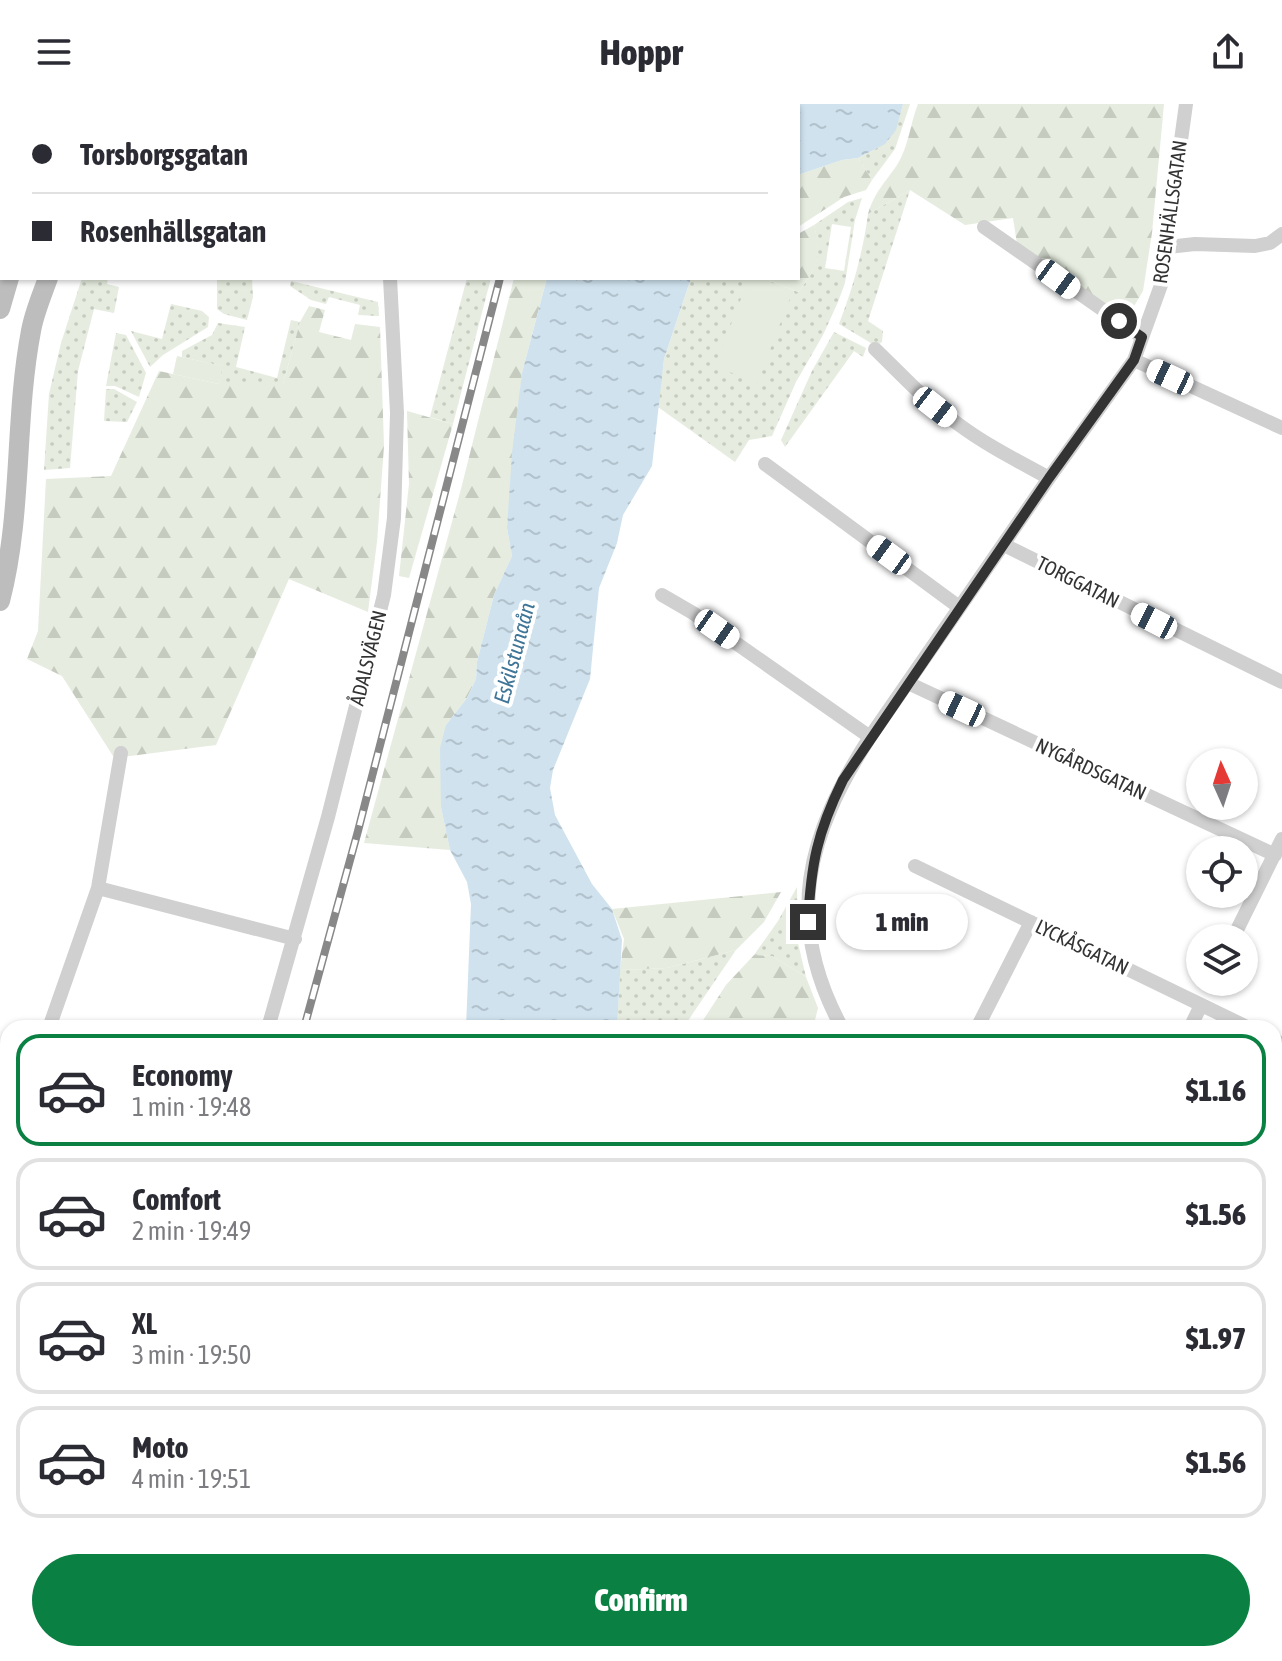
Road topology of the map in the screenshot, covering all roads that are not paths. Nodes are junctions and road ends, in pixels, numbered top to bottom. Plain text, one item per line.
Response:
1 (1186, 104) edge
2 (984, 227) dead end
3 (1282, 234) edge
4 (1168, 247) junction
5 (8, 280) edge
6 (47, 280) edge
7 (390, 280) edge
8 (0, 309) edge
9 (1142, 337) junction
10 (875, 349) dead end
11 (1134, 360) junction
12 (1282, 428) edge
13 (765, 464) dead end
14 (1049, 478) junction
15 (1004, 545) junction
16 (662, 595) dead end
17 (0, 601) edge
18 (959, 607) junction
19 (1282, 682) edge
20 (908, 683) junction
21 (870, 737) junction
22 (121, 753) dead end
23 (1282, 839) edge
24 (1275, 855) junction
25 (915, 866) dead end
26 (98, 888) junction
27 (1031, 922) junction
28 (1240, 924) edge
29 (295, 939) junction
30 (1201, 1005) junction
31 (52, 1020) edge
32 (270, 1020) edge
33 (838, 1020) edge
34 (981, 1020) edge
35 (1194, 1020) edge
36 (1232, 1020) edge

1 - 4 street, ROSENHÄLLSGATAN
2 - 9 street
3 - 4 street
4 - 9 street, ROSENHÄLLSGATAN
5 - 8 main road
6 - 17 main road
7 - 29 street, ÅDALSVÄGEN
9 - 11 street, ROSENHÄLLSGATAN
10 - 14 street
11 - 12 street
11 - 14 street, ROSENHÄLLSGATAN
13 - 18 street
14 - 15 street, ROSENHÄLLSGATAN
15 - 18 street, ROSENHÄLLSGATAN
15 - 19 street, TORGGATAN
16 - 21 street
18 - 20 street, ROSENHÄLLSGATAN
20 - 21 street, ROSENHÄLLSGATAN
20 - 24 street, NYGÅRDSGATAN
21 - 33 street, ROSENHÄLLSGATAN
22 - 26 street
23 - 24 street
24 - 28 street
25 - 27 street, LYCKÅSGATAN
26 - 29 street
26 - 31 street
27 - 30 street, LYCKÅSGATAN
27 - 34 street
29 - 32 street, ÅDALSVÄGEN
30 - 35 street
30 - 36 street, LYCKÅSGATAN

